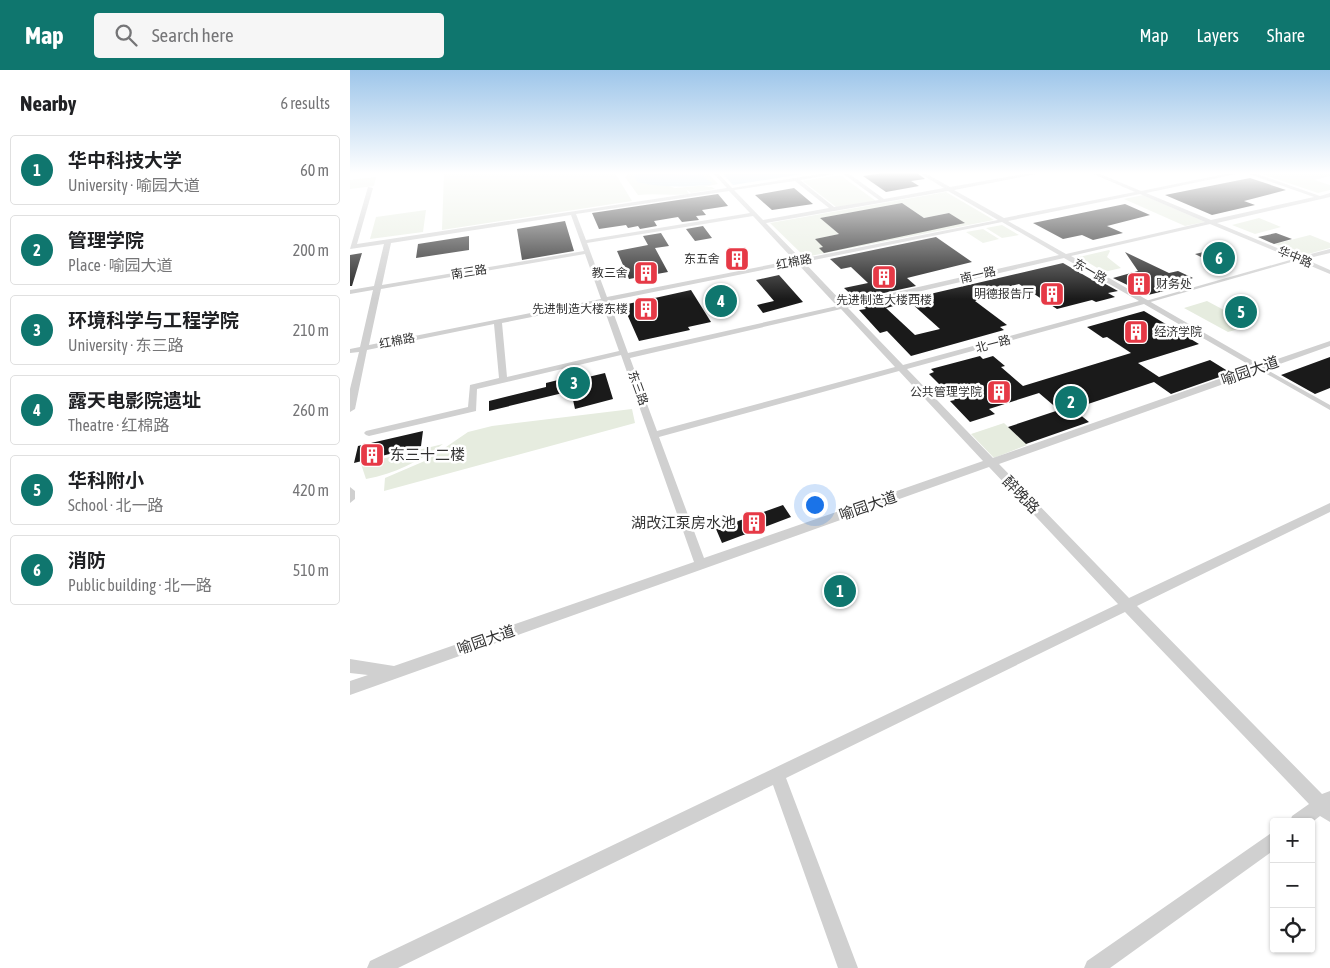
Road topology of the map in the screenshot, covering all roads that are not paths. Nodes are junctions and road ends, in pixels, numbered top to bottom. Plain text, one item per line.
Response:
1 (362, 215) edge
2 (560, 215) edge
3 (574, 215) edge
4 (748, 215) edge
5 (755, 215) edge
6 (800, 215) edge
7 (994, 215) edge
8 (1029, 215) edge
9 (1193, 215) edge
10 (1241, 215) edge
11 (1003, 220) junction
12 (761, 222) junction
13 (1210, 222) junction
14 (388, 241) junction
15 (584, 242) junction
16 (352, 247) edge
17 (1330, 251) edge
18 (588, 252) junction
19 (1064, 256) junction
20 (1299, 259) junction
21 (799, 261) junction
22 (1330, 272) edge
23 (377, 287) junction
24 (350, 292) edge
25 (605, 299) junction
26 (1145, 302) junction
27 (842, 307) junction
28 (498, 321) junction
29 (1330, 343) edge
30 (364, 348) junction
31 (350, 351) edge
32 (626, 354) junction
33 (1260, 368) junction
34 (902, 369) junction
35 (354, 374) edge
36 (504, 379) junction
37 (1330, 408) edge
38 (350, 409) edge
39 (369, 433) dead end
40 (655, 435) junction
41 (991, 463) junction
42 (350, 491) edge
43 (350, 499) edge
44 (1330, 507) edge
45 (701, 565) junction
46 (1127, 605) junction
47 (350, 666) edge
48 (397, 671) junction
49 (350, 688) edge
50 (777, 774) junction
51 (1327, 806) edge
52 (1305, 818) edge
53 (1270, 842) edge
54 (377, 968) edge
55 (848, 968) edge
56 (1094, 968) edge

1 - 16 street
2 - 14 street
3 - 15 street, 东三路
4 - 15 street
5 - 12 street, 醉晚路
6 - 12 street
7 - 11 street, 东一路
8 - 11 street, 红棉路
9 - 13 street, 华中路
10 - 13 street, 南一路
11 - 19 street, 东一路
11 - 21 street, 红棉路
12 - 21 street, 醉晚路
13 - 19 street, 南一路
13 - 20 street, 华中路
14 - 16 street
14 - 23 street
15 - 18 street, 东三路
17 - 20 street, 北一路
18 - 23 street, 南三路
18 - 25 street, 东三路
19 - 26 street, 东一路
19 - 27 street, 南一路
20 - 22 street, 华中路
20 - 26 street, 北一路
21 - 25 street, 红棉路
21 - 27 street, 醉晚路
23 - 24 street, 南三路
23 - 30 street
25 - 28 street, 红棉路
25 - 32 street, 东三路
26 - 33 street, 东一路
26 - 34 street, 北一路
27 - 32 street, 南一路
27 - 34 street, 醉晚路
28 - 30 street, 红棉路
28 - 36 street
29 - 33 street, 喻园大道
30 - 31 street, 红棉路
30 - 35 street
32 - 36 street, 南一路
32 - 40 street, 东三路
33 - 37 street
33 - 41 street, 喻园大道
34 - 40 street, 北一路
34 - 41 street, 醉晚路
35 - 38 street
36 - 39 street, 南一路
40 - 45 street, 东三路
41 - 45 street, 喻园大道
41 - 46 street, 醉晚路
42 - 43 street
44 - 46 street
45 - 48 street, 喻园大道
46 - 50 street
46 - 51 street, 醉晚路
47 - 48 street
48 - 49 street, 喻园大道
50 - 54 street
50 - 55 street
51 - 52 street
53 - 56 street

